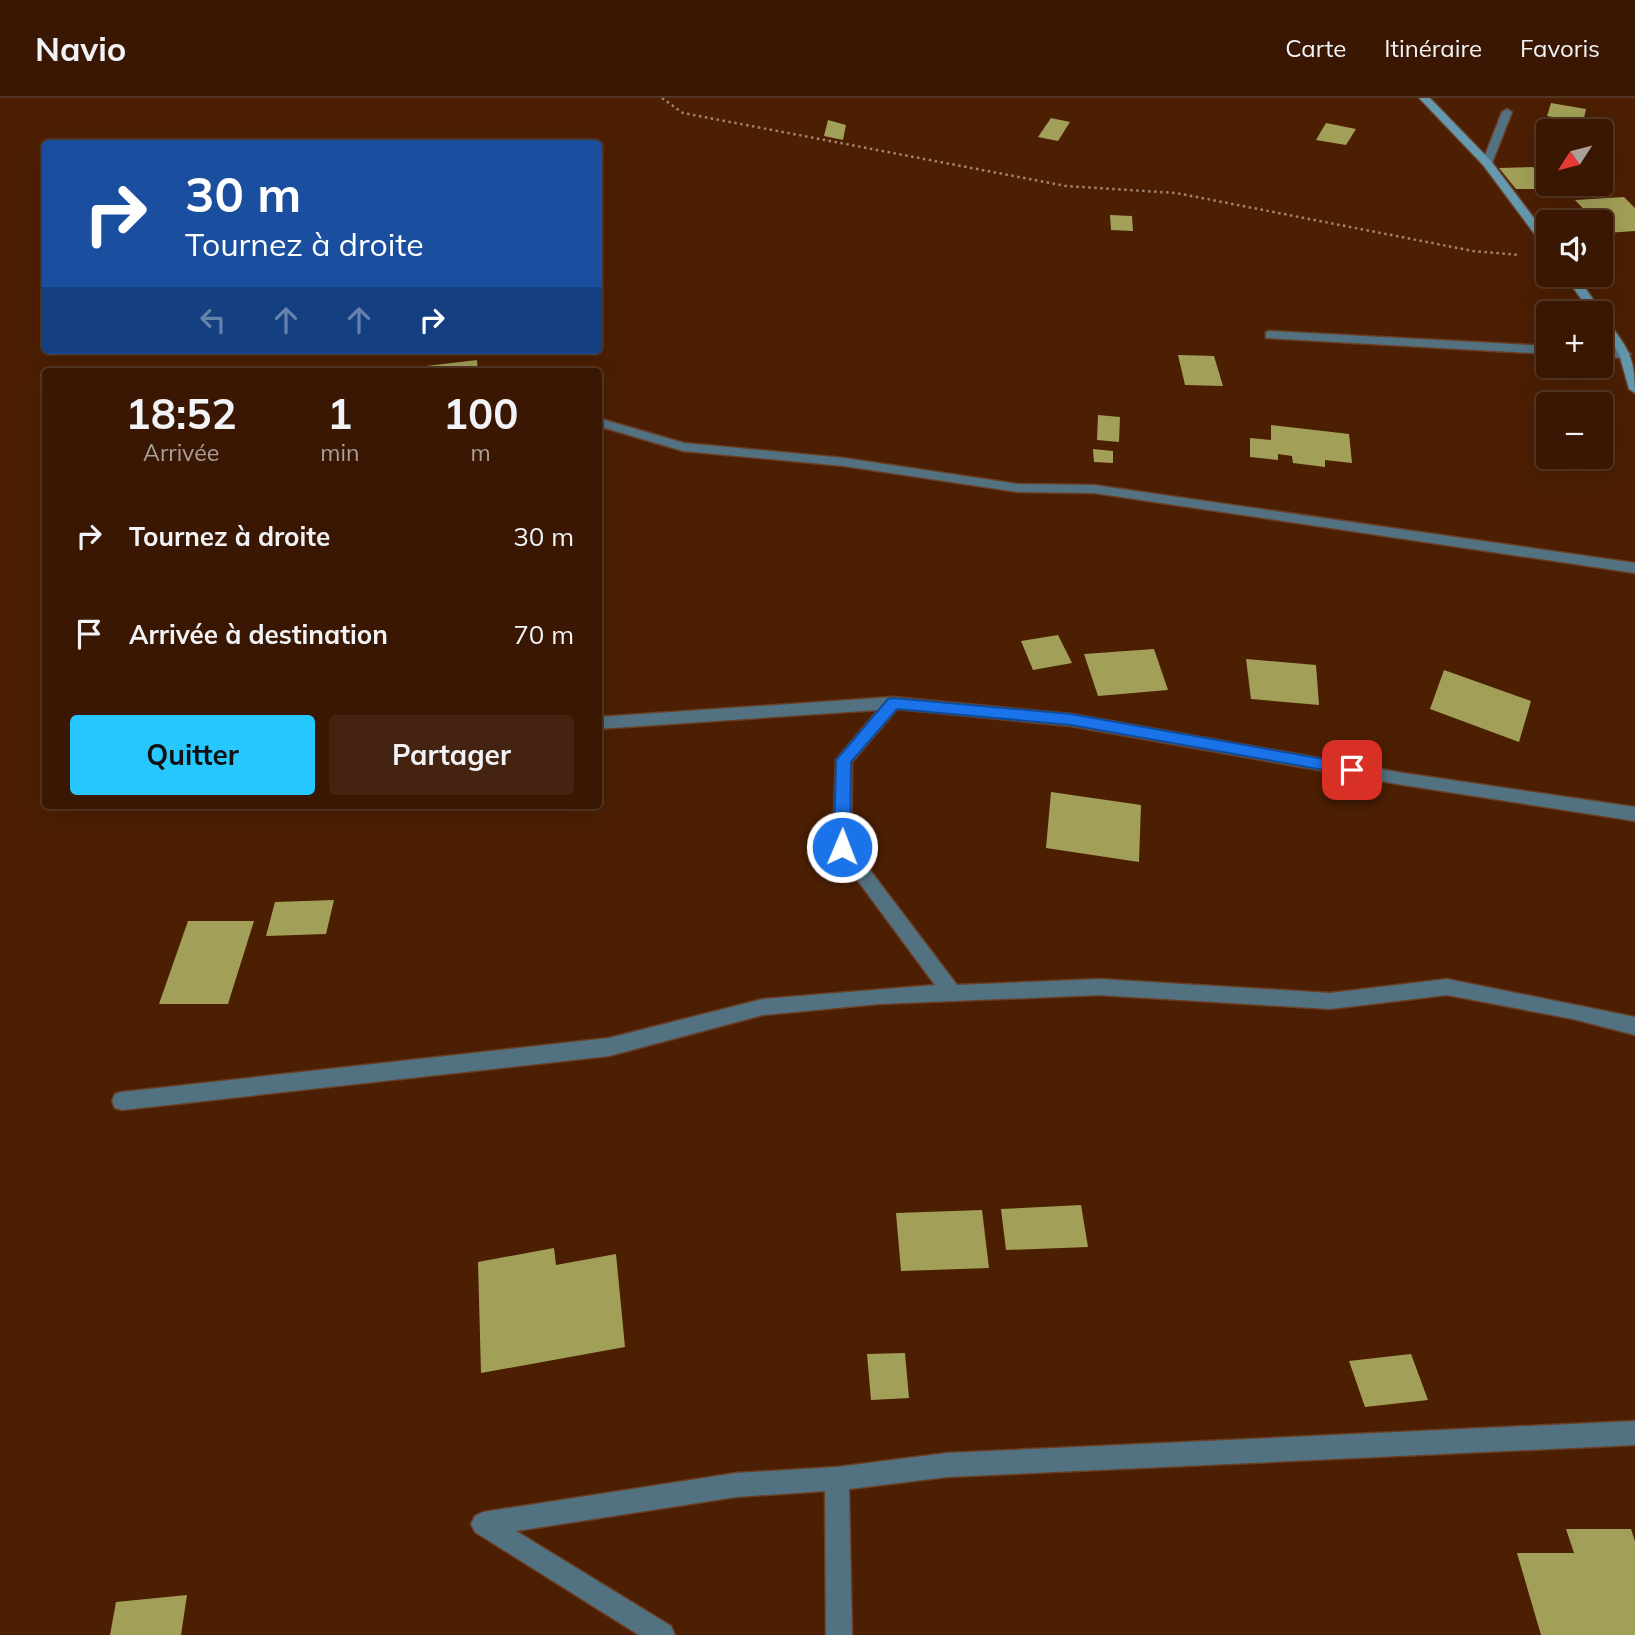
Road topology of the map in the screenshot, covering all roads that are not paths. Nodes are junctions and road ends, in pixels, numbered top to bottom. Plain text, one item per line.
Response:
1 (1424, 98) edge
2 (1507, 112) dead end
3 (1486, 163) junction
4 (1536, 229) edge
5 (1270, 335) dead end
6 (1613, 337) edge
7 (1536, 349) edge
8 (1613, 354) edge
9 (1625, 354) junction
10 (1635, 389) edge
11 (602, 423) edge
12 (1635, 568) edge
13 (893, 703) junction
14 (602, 723) edge
15 (1635, 814) edge
16 (952, 993) junction
17 (1635, 1026) edge
18 (122, 1101) dead end
19 (1635, 1433) edge
20 (838, 1479) junction
21 (662, 1635) edge
22 (839, 1635) edge

1 - 3 street
2 - 3 street
3 - 4 street
5 - 7 street
6 - 9 street
8 - 9 street
9 - 10 street
11 - 12 street
13 - 14 street
13 - 15 street
13 - 16 street
16 - 17 street
16 - 18 street
19 - 20 street
20 - 21 street
20 - 22 street

